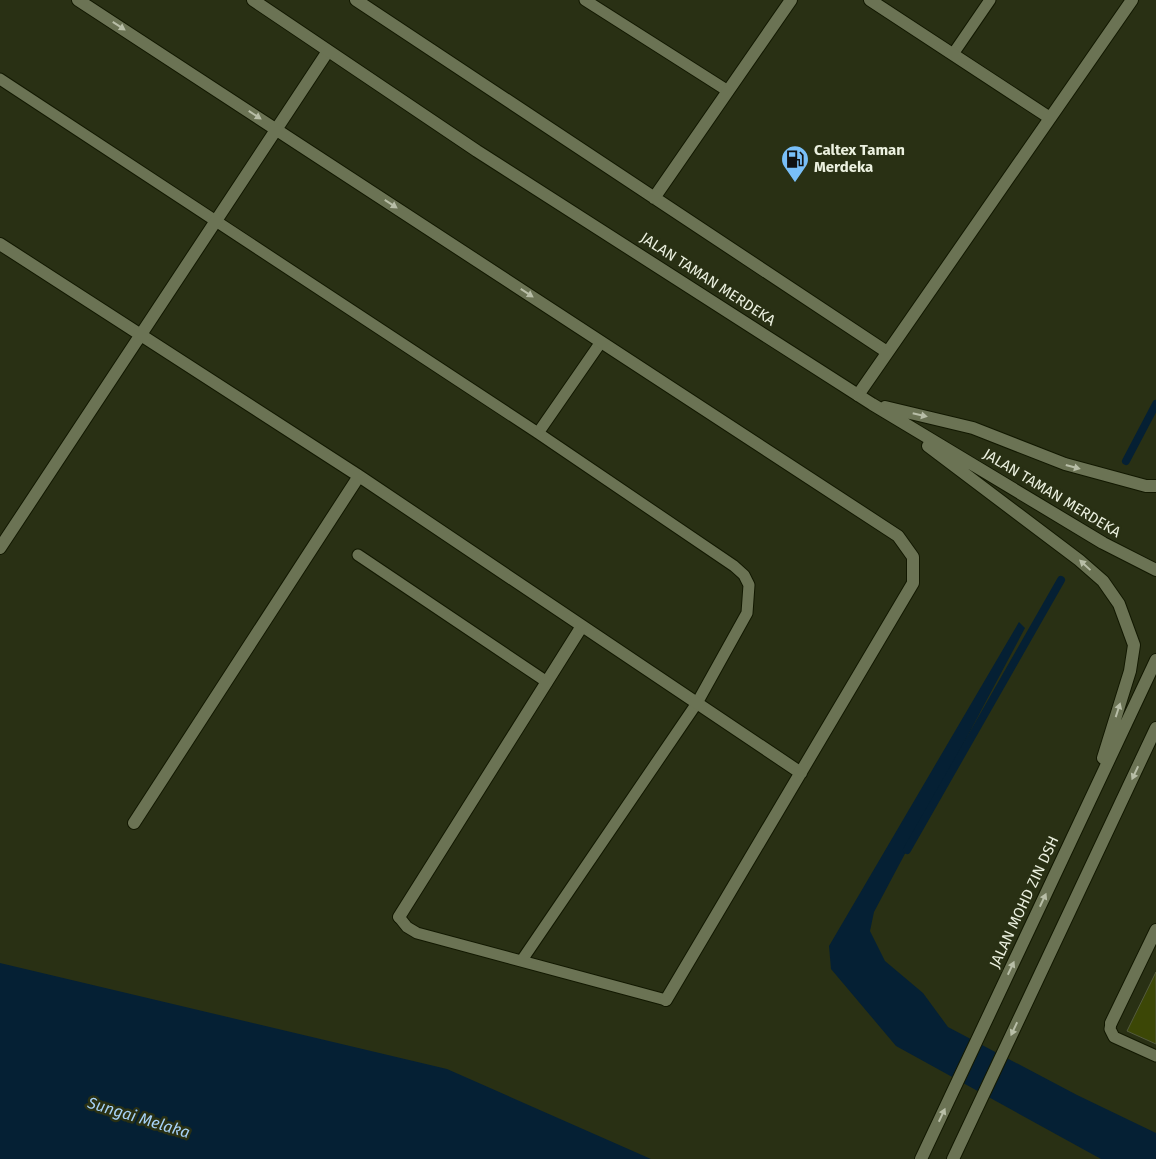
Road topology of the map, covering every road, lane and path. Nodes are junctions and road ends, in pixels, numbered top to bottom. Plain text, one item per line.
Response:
1 (78, 0) edge
2 (253, 0) edge
3 (585, 0) edge
4 (791, 0) edge
5 (870, 0) edge
6 (990, 0) edge
7 (1132, 0) edge
8 (359, 1) edge
9 (328, 51) junction
10 (953, 54) junction
11 (0, 79) edge
12 (728, 92) junction
13 (1050, 118) junction
14 (277, 129) junction
15 (654, 198) junction
16 (215, 222) junction
17 (0, 244) edge
18 (140, 335) junction
19 (601, 342) junction
20 (888, 352) junction
21 (858, 395) junction
22 (872, 404) junction
23 (538, 433) junction
24 (359, 476) junction
25 (1156, 486) edge
26 (0, 548) edge
27 (358, 555) dead end
28 (1156, 570) edge
29 (582, 626) junction
30 (1156, 660) edge
31 (546, 682) junction
32 (697, 703) junction
33 (1156, 728) edge
34 (800, 773) junction
35 (1087, 806) junction
36 (134, 823) dead end
37 (399, 917) joint
38 (1156, 930) edge
39 (522, 960) junction
40 (666, 1000) joint
41 (1111, 1023) joint
42 (1156, 1056) edge
43 (921, 1159) edge
44 (953, 1159) edge

1 -> 14 street
2 - 9 street, JALAN TAMAN MERDEKA
3 - 12 lane
4 - 12 street
5 - 10 street
6 - 10 lane
7 - 13 street
8 - 15 street
9 - 14 street
9 - 21 street, JALAN TAMAN MERDEKA
10 - 13 street
11 - 16 lane
12 - 15 street
13 - 20 street
14 - 16 street
14 -> 19 street
15 - 20 street
16 - 18 street
16 - 23 lane
17 - 18 street
18 - 24 street
18 - 26 street
19 - 23 lane
19 - 34 street
20 - 21 street
21 - 22 street, JALAN TAMAN MERDEKA
22 -> 25 street
22 - 28 street, JALAN TAMAN MERDEKA
35 -> 22 street
23 - 32 lane
24 - 29 street
24 - 36 street
27 - 31 lane
29 - 31 street
29 - 32 street
30 - 35 street, JALAN MOHD ZIN DSH
31 - 37 street
32 - 34 street
32 - 39 lane
33 -> 44 street
34 - 40 street
43 -> 35 street, JALAN MOHD ZIN DSH
37 - 39 lane
38 - 41 street
39 - 40 lane
41 - 42 lane

